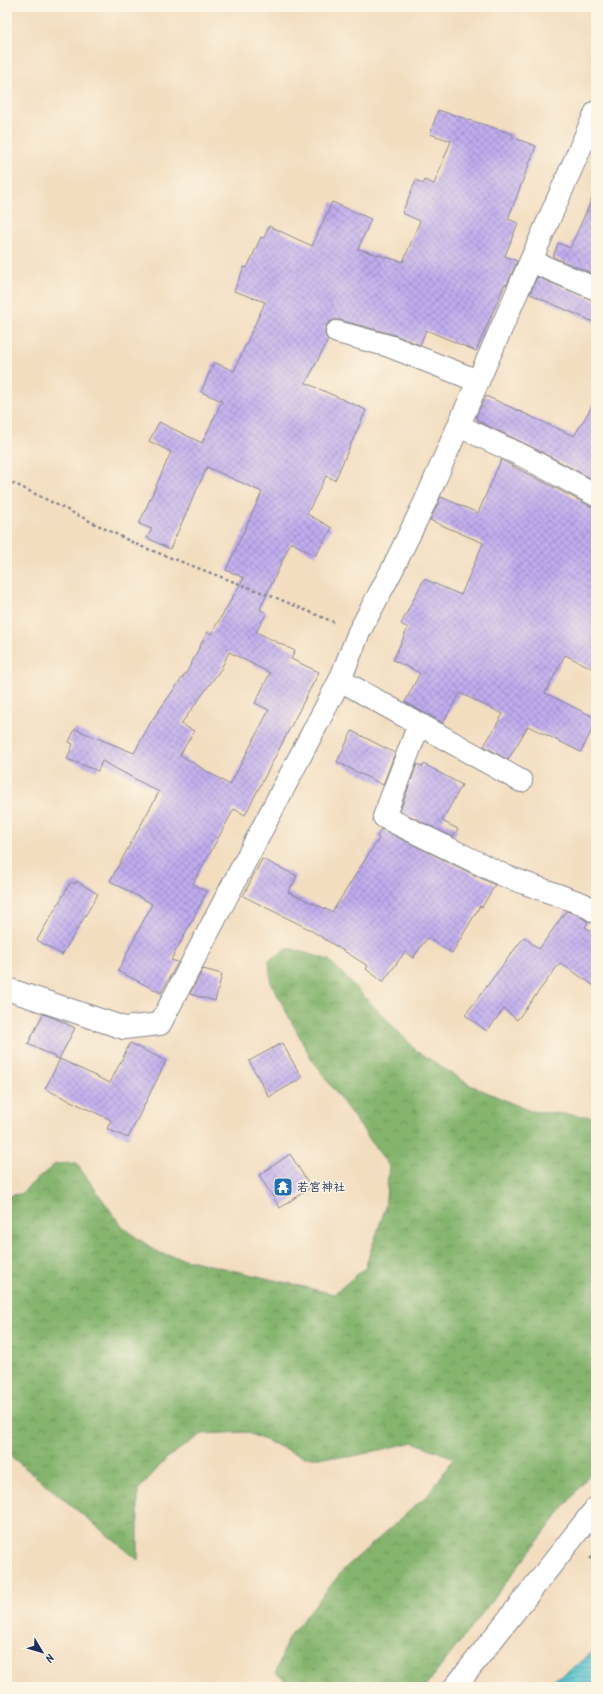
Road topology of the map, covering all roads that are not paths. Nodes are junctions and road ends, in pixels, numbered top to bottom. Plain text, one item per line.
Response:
1 (596, 112) edge
2 (530, 262) junction
3 (596, 289) edge
4 (337, 332) dead end
5 (478, 380) junction
6 (458, 426) junction
7 (596, 495) edge
8 (340, 680) junction
9 (418, 724) junction
10 (521, 781) dead end
11 (596, 912) edge
12 (7, 989) edge
13 (596, 1508) edge
14 (456, 1687) edge

1 - 2 street
2 - 3 street
2 - 5 street
4 - 5 street
5 - 6 street
6 - 7 street
6 - 8 street
8 - 9 street
8 - 12 street
9 - 10 street
9 - 11 street
13 - 14 street

